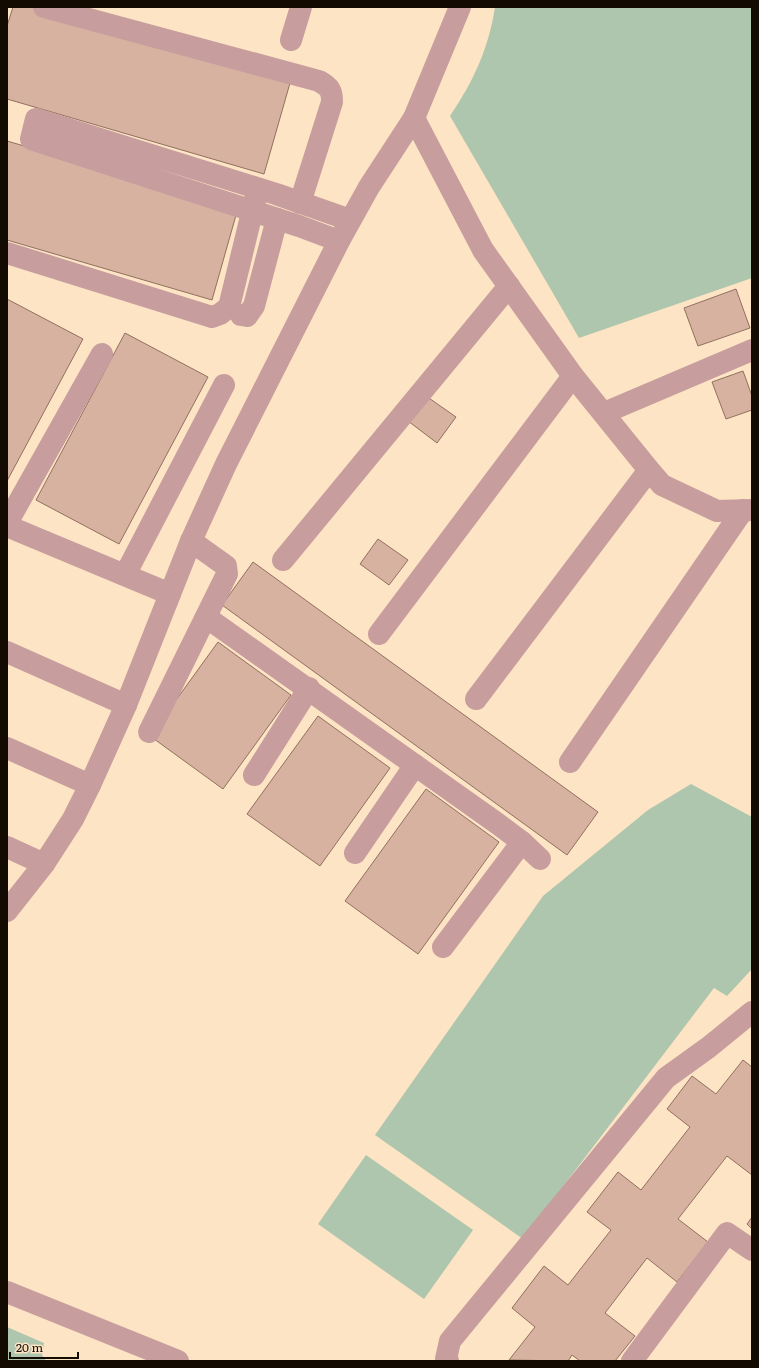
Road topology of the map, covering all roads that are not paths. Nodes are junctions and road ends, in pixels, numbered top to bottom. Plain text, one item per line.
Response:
1 (44, 7) edge
2 (460, 7) edge
3 (299, 8) edge
4 (291, 40) dead end
5 (414, 118) junction
6 (258, 189) junction
7 (300, 203) junction
8 (252, 211) junction
9 (277, 219) junction
10 (350, 220) junction
11 (339, 240) junction
12 (7, 253) edge
13 (509, 286) junction
14 (241, 316) dead end
15 (752, 350) edge
16 (102, 354) dead end
17 (573, 376) junction
18 (224, 386) dead end
19 (604, 413) junction
20 (649, 470) junction
21 (748, 510) edge
22 (7, 525) edge
23 (191, 541) junction
24 (283, 560) dead end
25 (125, 575) junction
26 (170, 594) junction
27 (206, 617) junction
28 (379, 634) dead end
29 (7, 652) edge
30 (309, 688) junction
31 (476, 699) dead end
32 (126, 705) junction
33 (149, 732) dead end
34 (7, 748) edge
35 (570, 762) dead end
36 (415, 765) junction
37 (254, 775) dead end
38 (90, 785) junction
39 (522, 842) junction
40 (7, 847) edge
41 (355, 853) dead end
42 (540, 859) dead end
43 (44, 864) junction
44 (8, 907) edge
45 (443, 948) dead end
46 (752, 1012) edge
47 (752, 1250) edge
48 (7, 1292) edge
49 (178, 1361) edge
50 (448, 1361) edge
51 (632, 1361) edge

1 - 7 street
2 - 5 street
3 - 4 street
5 - 10 street
5 - 13 street
6 - 7 street
6 - 8 street
6 - 8 street
7 - 10 street
8 - 9 street
8 - 12 street
9 - 11 street
9 - 14 street
10 - 11 street
11 - 23 street
13 - 17 street
13 - 24 street
15 - 19 street
16 - 22 street
17 - 19 street
17 - 28 street
18 - 25 street
19 - 20 street
20 - 21 street
20 - 31 street
21 - 35 street
22 - 25 street
23 - 26 street
23 - 27 street
25 - 26 street
26 - 32 street
27 - 30 street
27 - 33 street
29 - 32 street
30 - 36 street
30 - 37 street
32 - 38 street
34 - 38 street
36 - 39 street
36 - 41 street
38 - 43 street
39 - 42 street
39 - 45 street
40 - 43 street
43 - 44 street
46 - 50 street
47 - 51 street
48 - 49 street

